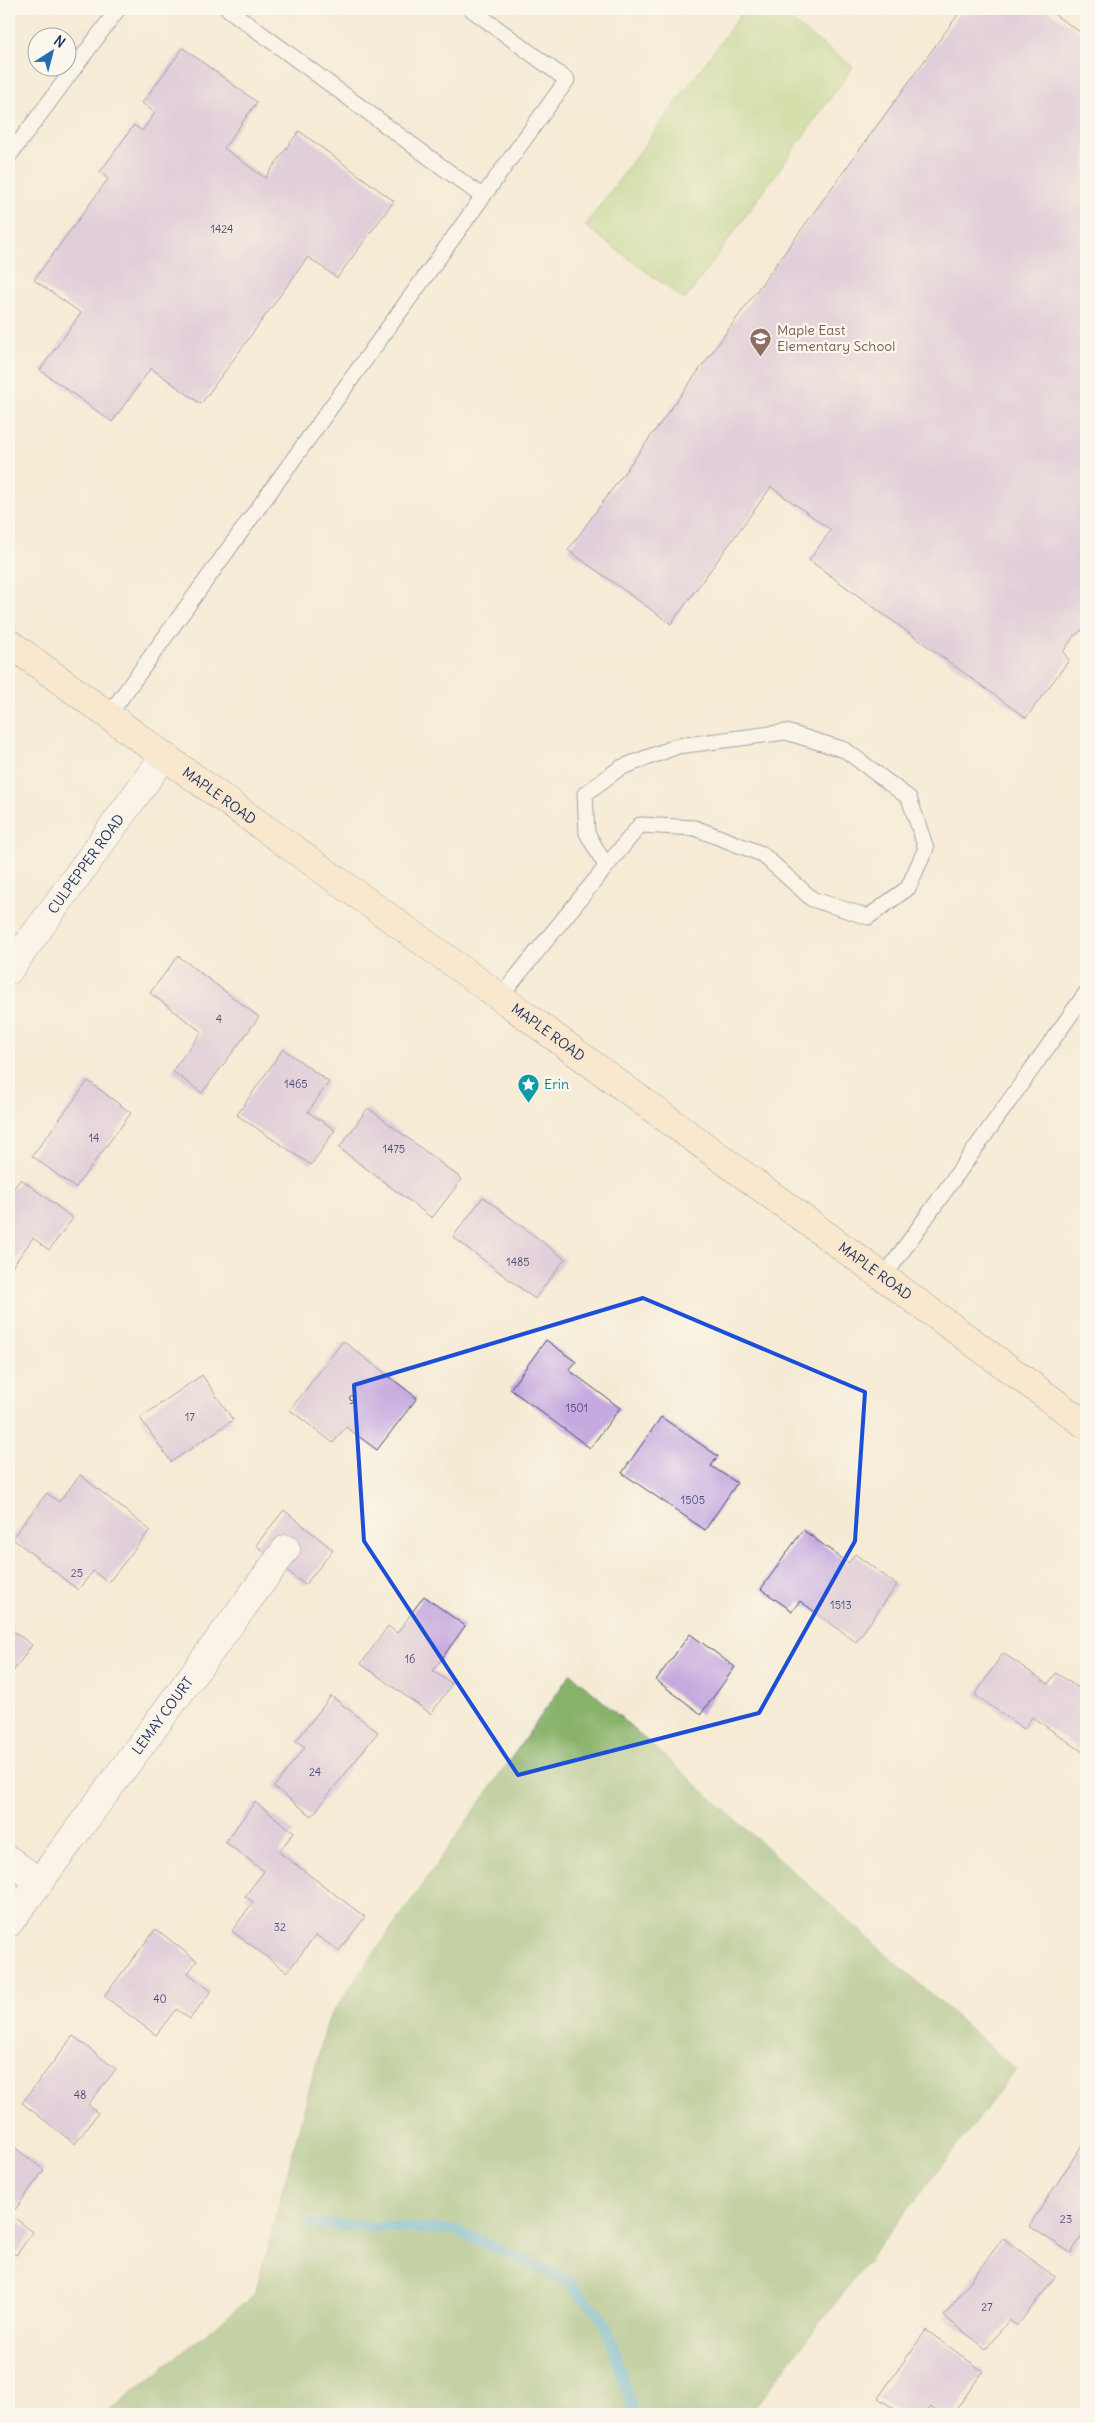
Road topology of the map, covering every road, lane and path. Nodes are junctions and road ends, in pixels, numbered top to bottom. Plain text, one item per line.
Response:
1 (118, 9) edge
2 (228, 9) edge
3 (471, 9) edge
4 (9, 156) edge
5 (483, 197) junction
6 (9, 643) edge
7 (108, 716) junction
8 (164, 756) junction
9 (606, 866) junction
10 (9, 970) edge
11 (1086, 993) edge
12 (500, 997) junction
13 (883, 1278) junction
14 (1086, 1425) edge
15 (286, 1549) dead end
16 (9, 1860) edge
17 (39, 1882) junction
18 (9, 1924) edge

1 - 4 lane
2 - 5 lane
3 - 5 lane
5 - 7 lane
6 - 7 main road, MAPLE ROAD
7 - 8 main road, MAPLE ROAD
8 - 10 street, CULPEPPER ROAD
8 - 12 main road, MAPLE ROAD
9 - 9 lane
9 - 12 lane
11 - 13 lane
12 - 13 main road, MAPLE ROAD
13 - 14 main road, MAPLE ROAD
15 - 17 street, LEMAY COURT
16 - 17 street
17 - 18 street, LEMAY COURT

